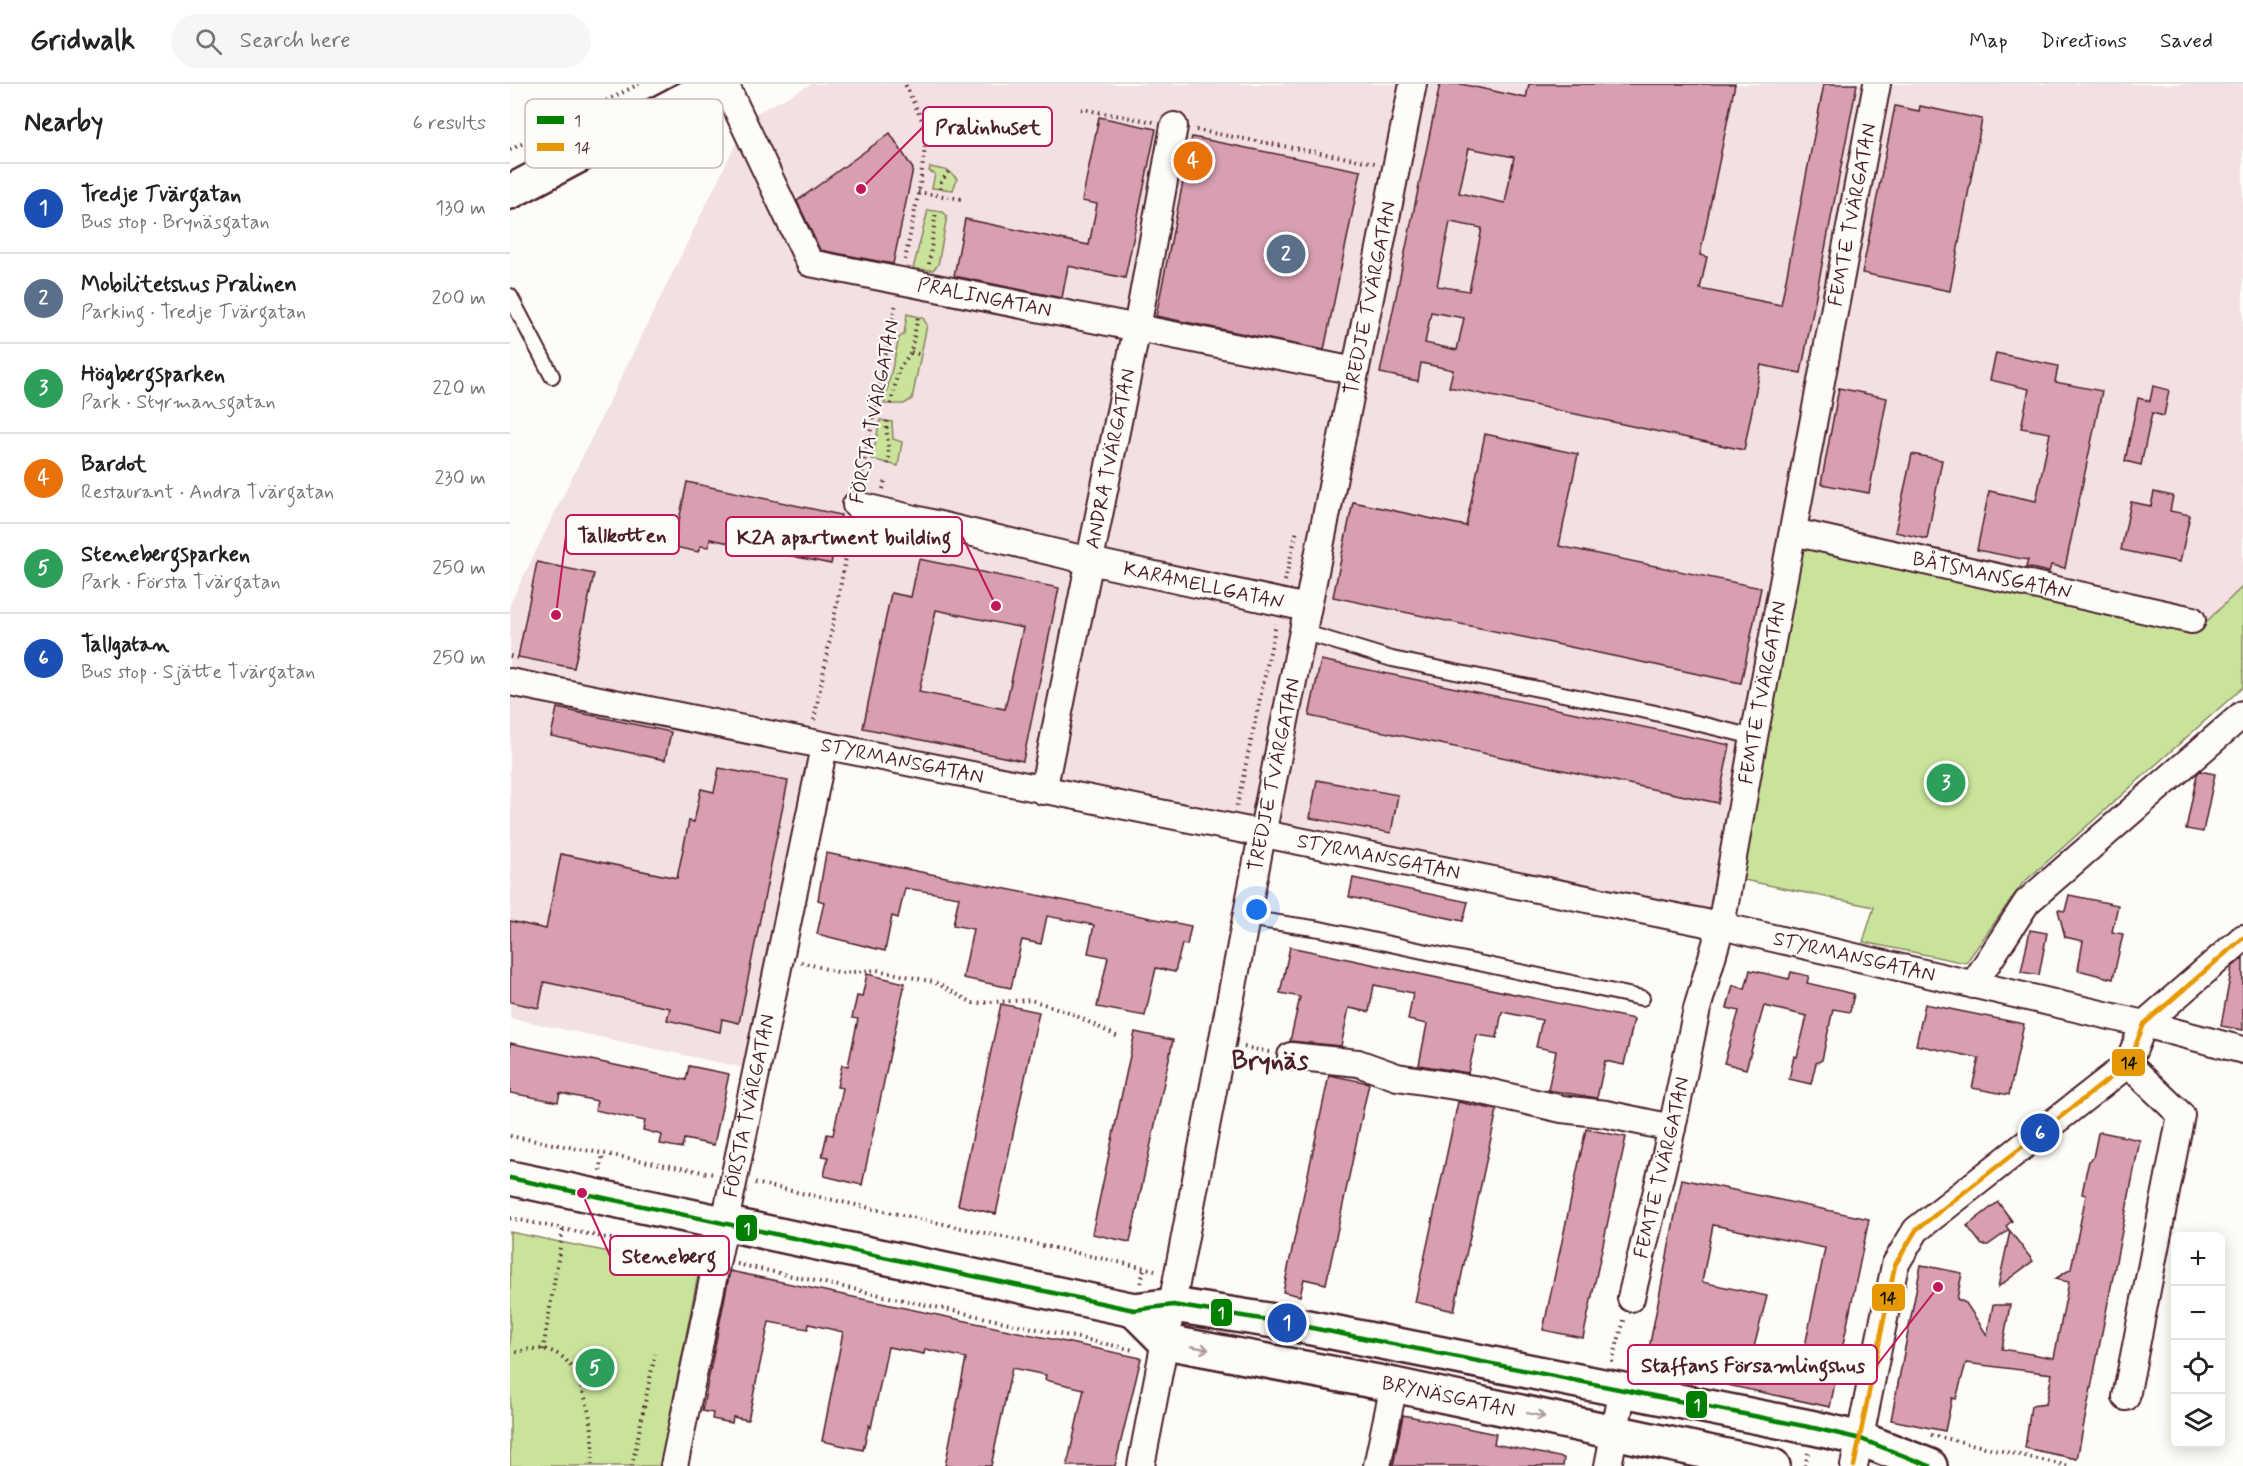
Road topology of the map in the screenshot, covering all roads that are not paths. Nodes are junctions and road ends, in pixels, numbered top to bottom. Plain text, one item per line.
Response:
1 (714, 84) edge
2 (724, 84) edge
3 (1413, 84) edge
4 (1877, 84) edge
5 (686, 99) edge
6 (1174, 126) road end
7 (555, 168) edge
8 (510, 192) edge
9 (510, 297) edge
10 (1137, 328) junction
11 (1355, 371) junction
12 (552, 376) dead end
13 (856, 505) road end
14 (1793, 532) junction
15 (1090, 561) junction
16 (1305, 620) junction
17 (2192, 620) dead end
18 (510, 682) edge
19 (2243, 714) edge
20 (1754, 737) junction
21 (817, 745) junction
22 (1043, 791) junction
23 (1262, 835) junction
24 (1246, 918) junction
25 (1721, 926) junction
26 (2243, 938) edge
27 (1973, 985) junction
28 (1642, 998) dead end
29 (2144, 1024) junction
30 (2243, 1050) edge
31 (1291, 1056) road end
32 (2128, 1064) junction
33 (1672, 1128) junction
34 (510, 1178) edge
35 (725, 1222) junction
36 (1631, 1298) road end
37 (1173, 1305) junction
38 (1134, 1310) junction
39 (1163, 1355) junction
40 (1617, 1379) junction
41 (1394, 1385) junction
42 (2126, 1397) dead end
43 (1614, 1431) junction
44 (1858, 1452) edge
45 (674, 1466) edge
46 (1141, 1466) edge
47 (1377, 1466) edge
48 (1608, 1466) edge
49 (1773, 1466) edge
50 (1930, 1466) edge

1 - 5 street
2 - 10 street, PRALINGATAN
3 - 11 street, TREDJE TVÄRGATAN
4 - 14 street, FEMTE TVÄRGATAN
6 - 10 street, ANDRA TVÄRGATAN
7 - 8 street
9 - 12 lane
10 - 11 street, PRALINGATAN
10 - 15 street, ANDRA TVÄRGATAN
11 - 16 street, TREDJE TVÄRGATAN
13 - 15 street, KARAMELLGATAN
14 - 17 street, BÅTSMANSGATAN
14 - 20 street, FEMTE TVÄRGATAN
15 - 16 street, KARAMELLGATAN
15 - 22 street, ANDRA TVÄRGATAN
16 - 20 lane
16 - 23 street, TREDJE TVÄRGATAN
18 - 21 street, STYRMANSGATAN
19 - 27 street
20 - 25 street, FEMTE TVÄRGATAN
21 - 22 street, STYRMANSGATAN
21 - 35 street, FÖRSTA TVÄRGATAN
22 - 23 street, STYRMANSGATAN
23 - 24 street, TREDJE TVÄRGATAN
23 - 25 street, STYRMANSGATAN
24 - 28 lane
24 - 37 street, TREDJE TVÄRGATAN
25 - 27 street, STYRMANSGATAN
25 - 33 street, FEMTE TVÄRGATAN
26 - 29 street
27 - 29 street, STYRMANSGATAN
29 - 30 street, STYRMANSGATAN
29 - 32 street
31 - 33 street
32 - 42 street
32 - 44 street
33 - 36 street, FEMTE TVÄRGATAN
34 - 35 street, BRYNÄSGATAN
35 - 38 street, BRYNÄSGATAN
35 - 45 street, FÖRSTA TVÄRGATAN
37 - 38 street, BRYNÄSGATAN
37 - 39 street, TREDJE TVÄRGATAN
37 - 40 street, BRYNÄSGATAN
38 - 39 street
39 -> 41 street, BRYNÄSGATAN
39 - 46 street, TREDJE TVÄRGATAN
40 - 43 street
40 - 44 street, BRYNÄSGATAN
41 -> 43 street, BRYNÄSGATAN
41 - 47 street
43 - 48 street
43 - 49 street, BRYNÄSGATAN
44 - 50 street, BRYNÄSGATAN

